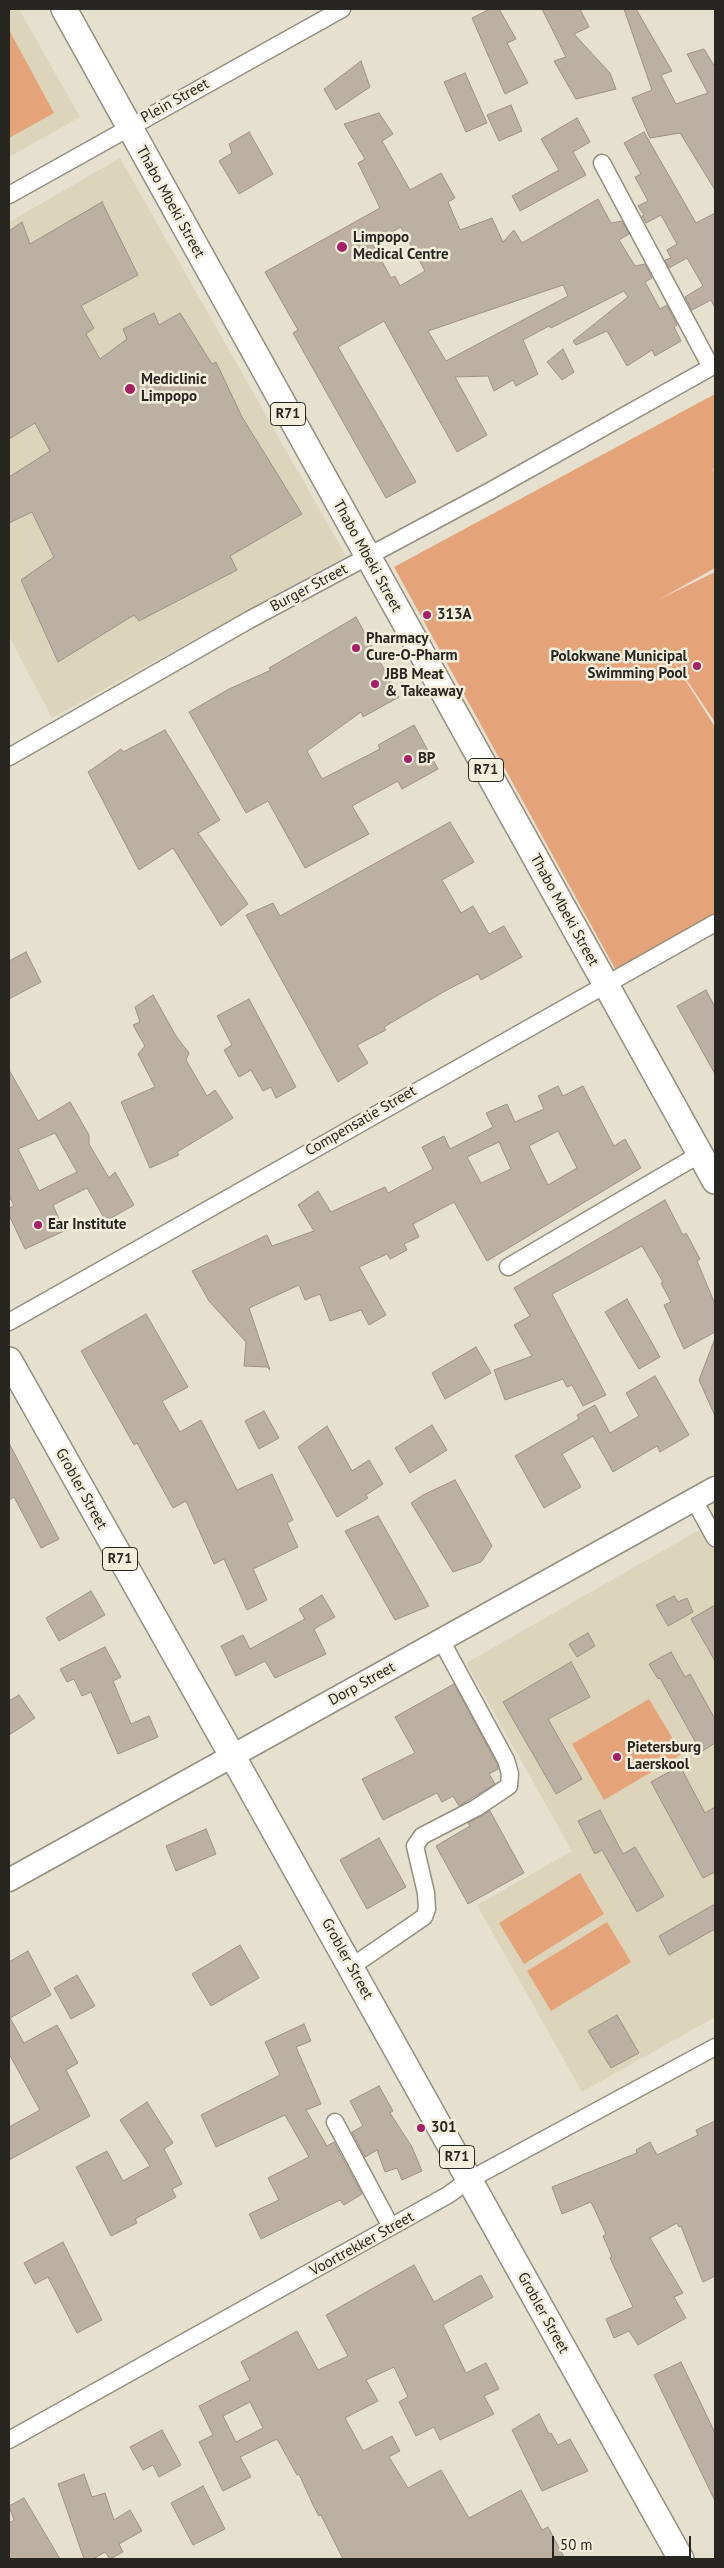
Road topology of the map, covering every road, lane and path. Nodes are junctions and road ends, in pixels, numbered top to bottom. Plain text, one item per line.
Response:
1 (64, 9) edge
2 (342, 9) edge
3 (128, 127) junction
4 (602, 163) dead end
5 (9, 194) edge
6 (713, 366) edge
7 (368, 556) junction
8 (9, 756) edge
9 (715, 923) edge
10 (605, 984) junction
11 (700, 1154) junction
12 (715, 1181) edge
13 (508, 1267) dead end
14 (9, 1322) edge
15 (9, 1360) edge
16 (715, 1488) edge
17 (694, 1500) junction
18 (715, 1538) edge
19 (441, 1640) junction
20 (232, 1756) junction
21 (9, 1880) edge
22 (351, 1967) junction
23 (715, 2047) edge
24 (335, 2122) dead end
25 (469, 2180) junction
26 (391, 2227) junction
27 (9, 2440) edge
28 (681, 2559) edge

1 - 3 main road, Thabo Mbeki Street / R71
2 - 3 street, Plein Street
3 - 5 street, Plein Street
3 - 7 main road, Thabo Mbeki Street / R71
4 - 6 street
6 - 7 street, Burger Street
7 - 8 street, Burger Street
7 - 10 main road, Thabo Mbeki Street / R71
9 - 10 street, Compensatie Street
10 - 11 main road, Thabo Mbeki Street / R71
10 - 14 street, Compensatie Street
11 - 12 main road, Thabo Mbeki Street / R71
11 - 13 street
15 - 20 main road, Grobler Street / R71
16 - 17 street, Dorp Street
17 - 18 street
17 - 19 street, Dorp Street
19 - 20 street, Dorp Street
19 - 22 street
20 - 21 street, Dorp Street
20 - 22 main road, Grobler Street / R71
22 - 25 main road, Grobler Street / R71
23 - 25 street, Voortrekker Street
24 - 26 street
25 - 26 street, Voortrekker Street
25 - 28 main road, Grobler Street / R71
26 - 27 street, Voortrekker Street

